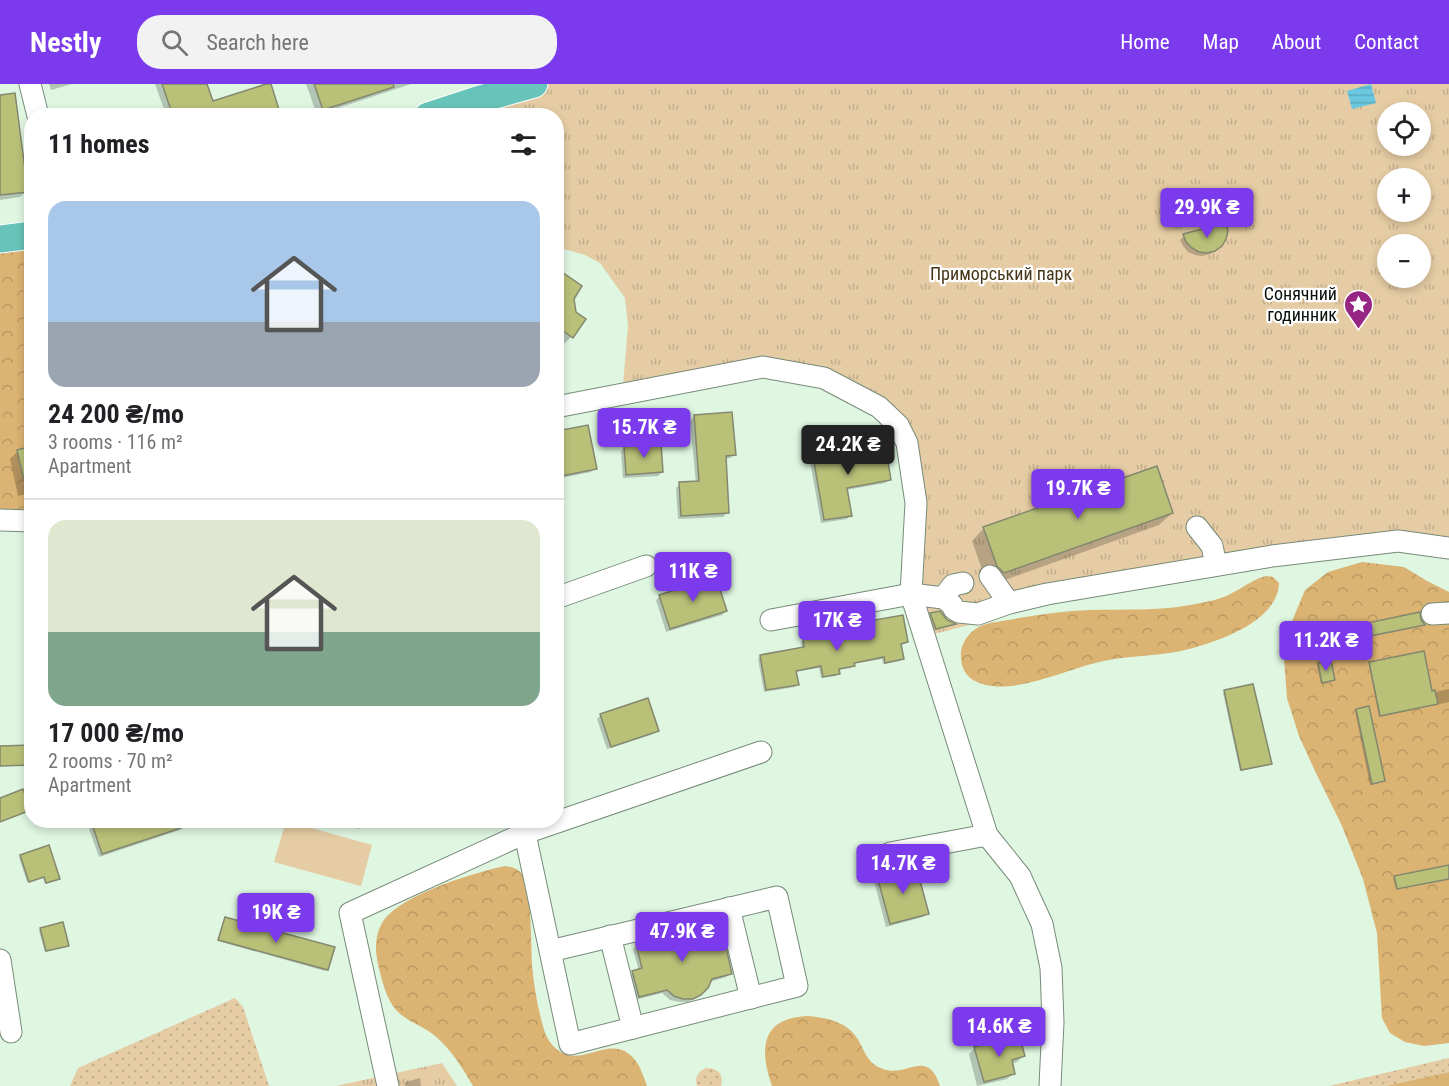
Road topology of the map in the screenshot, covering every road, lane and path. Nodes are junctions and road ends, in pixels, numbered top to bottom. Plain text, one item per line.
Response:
1 (30, 84) edge
2 (534, 84) edge
3 (474, 92) edge
4 (36, 108) edge
5 (443, 108) edge
6 (24, 236) edge
7 (0, 239) edge
8 (564, 405) edge
9 (0, 520) edge
10 (24, 522) edge
11 (1197, 527) dead end
12 (1449, 548) edge
13 (1216, 565) junction
14 (646, 566) dead end
15 (990, 576) dead end
16 (963, 583) dead end
17 (911, 594) junction
18 (564, 595) edge
19 (943, 598) junction
20 (1009, 603) junction
21 (771, 620) dead end
22 (761, 752) dead end
23 (564, 814) edge
24 (522, 828) edge
25 (524, 828) edge
26 (987, 835) junction
27 (890, 854) dead end
28 (729, 908) junction
29 (610, 936) junction
30 (550, 951) junction
31 (0, 960) edge
32 (751, 998) junction
33 (633, 1028) junction
34 (10, 1032) dead end
35 (388, 1086) edge
36 (1050, 1086) edge

1 - 4 street
2 - 3 main road
3 - 5 main road
6 - 7 main road
8 - 17 street
9 - 10 street
11 - 13 street
12 - 13 street
13 - 20 street
14 - 18 street
15 - 20 street
16 - 19 street
17 - 19 street
17 - 21 street
17 - 26 street
19 - 20 street
22 - 23 street
24 - 35 street
25 - 30 street
26 - 27 street
26 - 36 street
28 - 29 street
28 - 32 street
28 - 32 street
29 - 30 street
29 - 33 street
30 - 33 street
31 - 34 street
32 - 33 street

